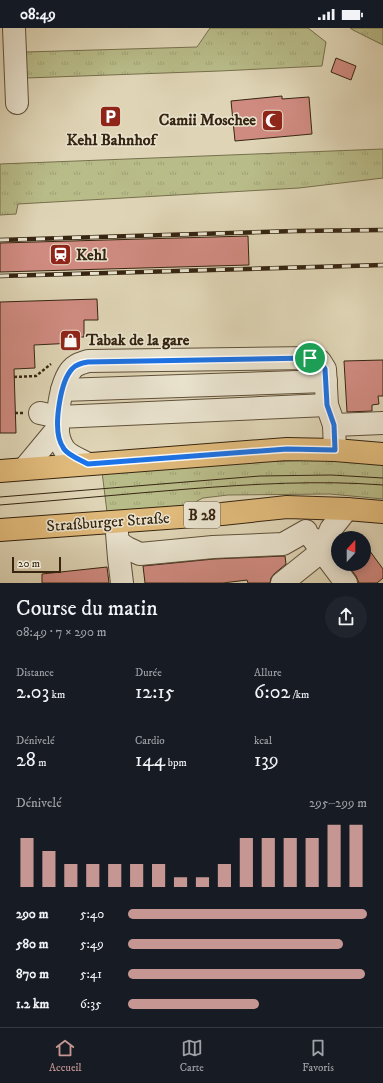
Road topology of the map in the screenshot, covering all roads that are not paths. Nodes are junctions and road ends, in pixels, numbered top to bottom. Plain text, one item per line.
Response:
1 (14, 28) edge
2 (17, 103) dead end
3 (330, 415) junction
4 (52, 419) junction
5 (383, 423) edge
6 (335, 450) junction
7 (383, 454) edge
8 (88, 464) junction
9 (24, 469) junction
10 (0, 471) edge
11 (287, 507) junction
12 (347, 509) junction
13 (383, 512) edge
14 (0, 530) edge
15 (306, 531) junction
16 (117, 532) junction
17 (322, 551) junction
18 (122, 583) edge
19 (282, 583) edge
20 (346, 583) edge

1 - 2 street
3 - 4 street
3 - 4 street
3 - 5 street
3 - 6 street
4 - 8 street
4 - 9 street
6 - 7 main road
6 - 8 main road
8 - 9 main road
9 - 10 main road
11 - 12 main road, Straßburger Straße / B 28
11 - 15 street
11 - 16 main road, Straßburger Straße / B 28
12 - 13 main road, Straßburger Straße / B 28
12 - 17 street
14 - 16 main road, Straßburger Straße / B 28
15 - 16 street
15 - 17 street
16 - 18 street
17 - 19 street
17 - 20 street

